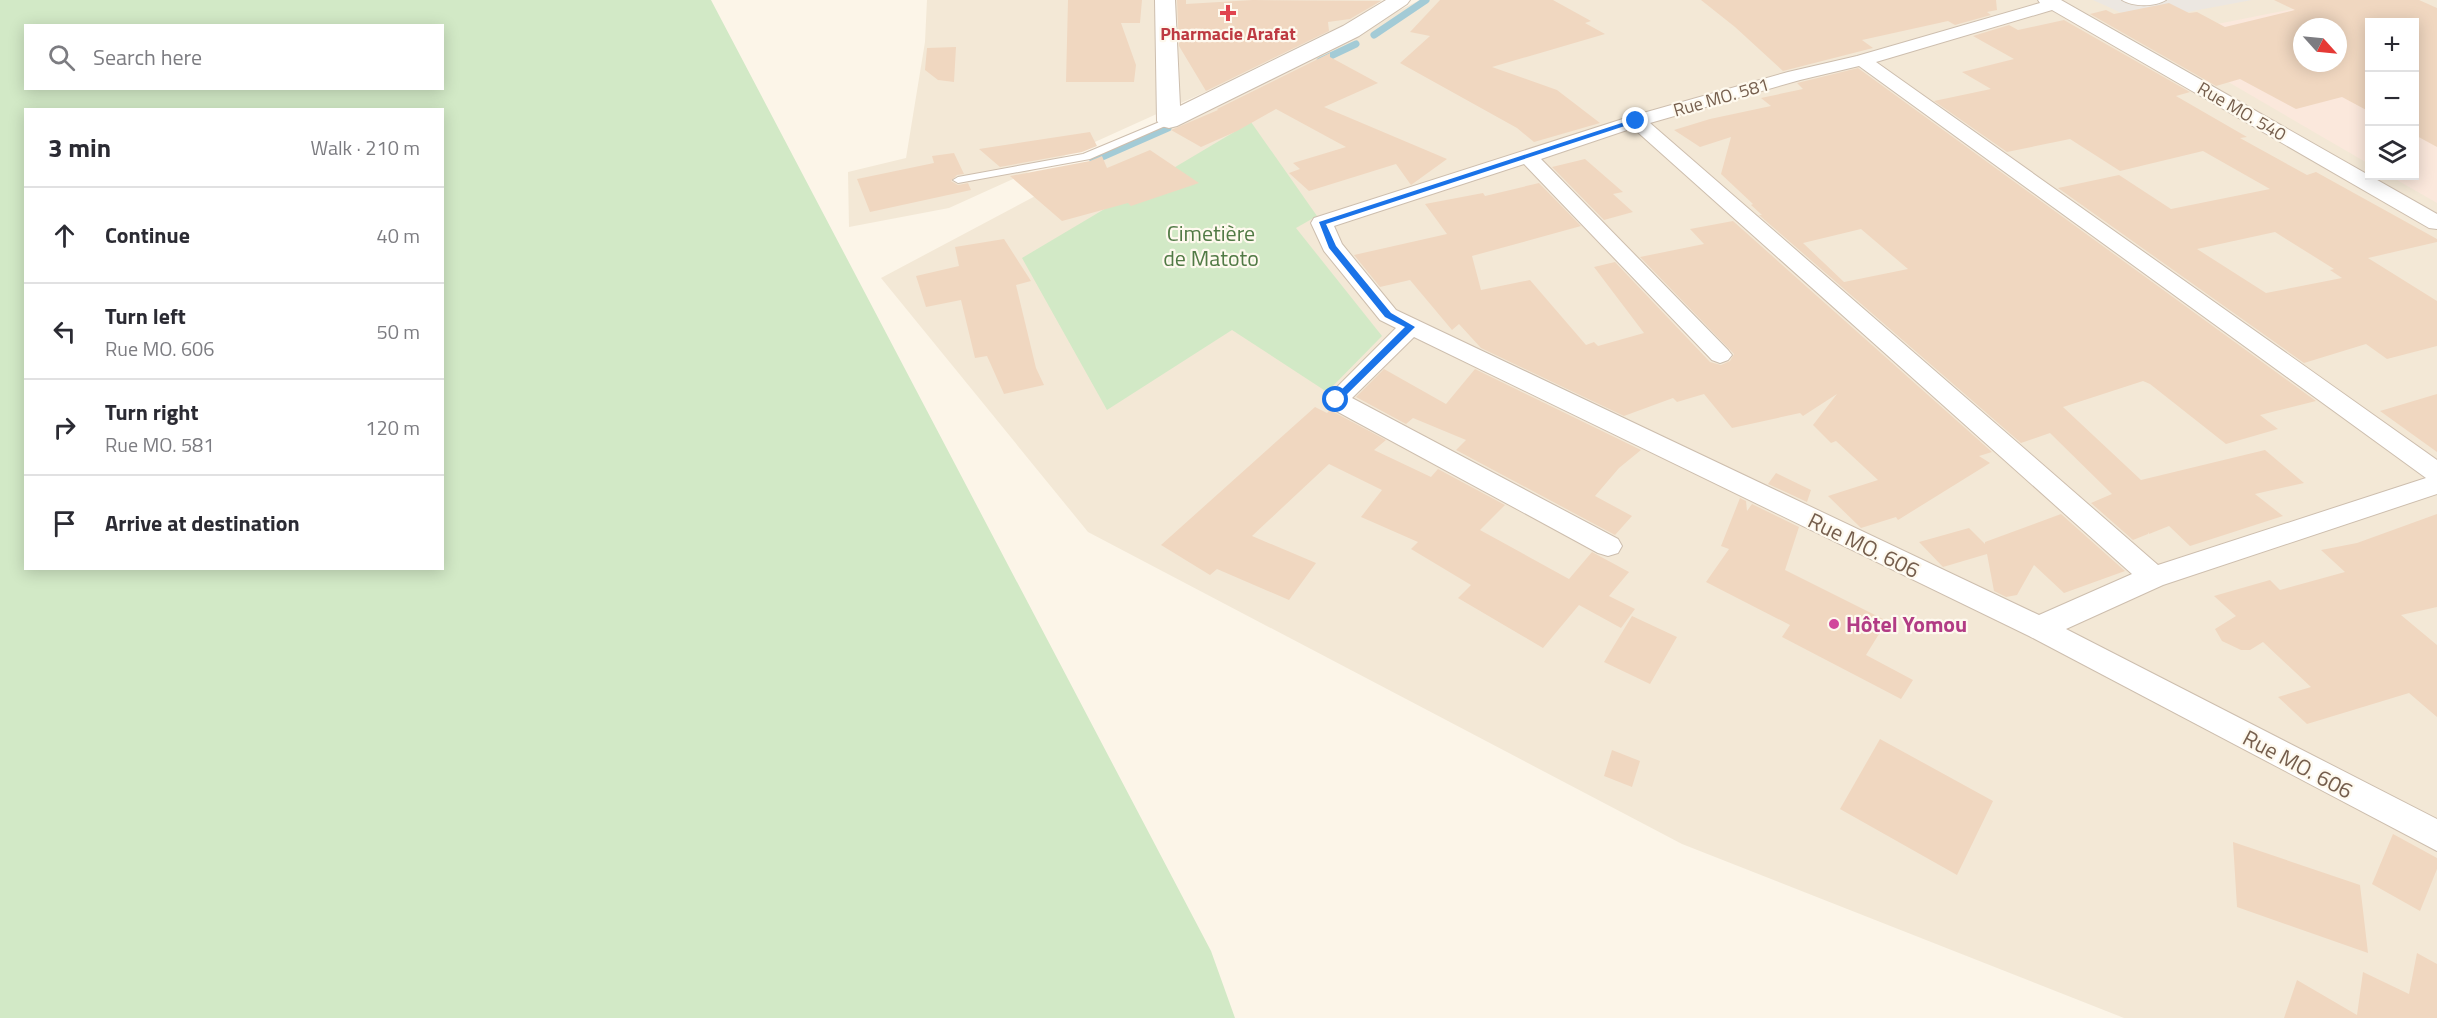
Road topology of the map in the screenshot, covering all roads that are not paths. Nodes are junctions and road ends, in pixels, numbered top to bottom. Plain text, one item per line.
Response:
1 (1164, 0) edge
2 (1400, 0) edge
3 (2126, 0) edge
4 (2162, 0) edge
5 (2051, 2) edge
6 (1862, 60) junction
7 (1169, 121) junction
8 (1636, 121) junction
9 (1527, 156) junction
10 (958, 180) dead end
11 (2437, 222) edge
12 (1322, 223) joint
13 (1410, 327) junction
14 (1720, 355) dead end
15 (2437, 473) edge
16 (2437, 484) edge
17 (1608, 546) dead end
18 (2153, 577) junction
19 (2039, 628) junction
20 (2437, 836) edge

1 - 7 street
2 - 7 street
3 - 4 lane
5 - 6 street, Rue MO. 581
5 - 11 street, Rue MO. 540
6 - 8 street, Rue MO. 581
6 - 15 street
7 - 10 lane
8 - 9 street, Rue MO. 581
8 - 18 street
9 - 12 street, Rue MO. 581
9 - 14 street
12 - 13 street, Rue MO. 606
13 - 17 street
13 - 19 street, Rue MO. 606
16 - 18 street
18 - 19 street
19 - 20 street, Rue MO. 606

